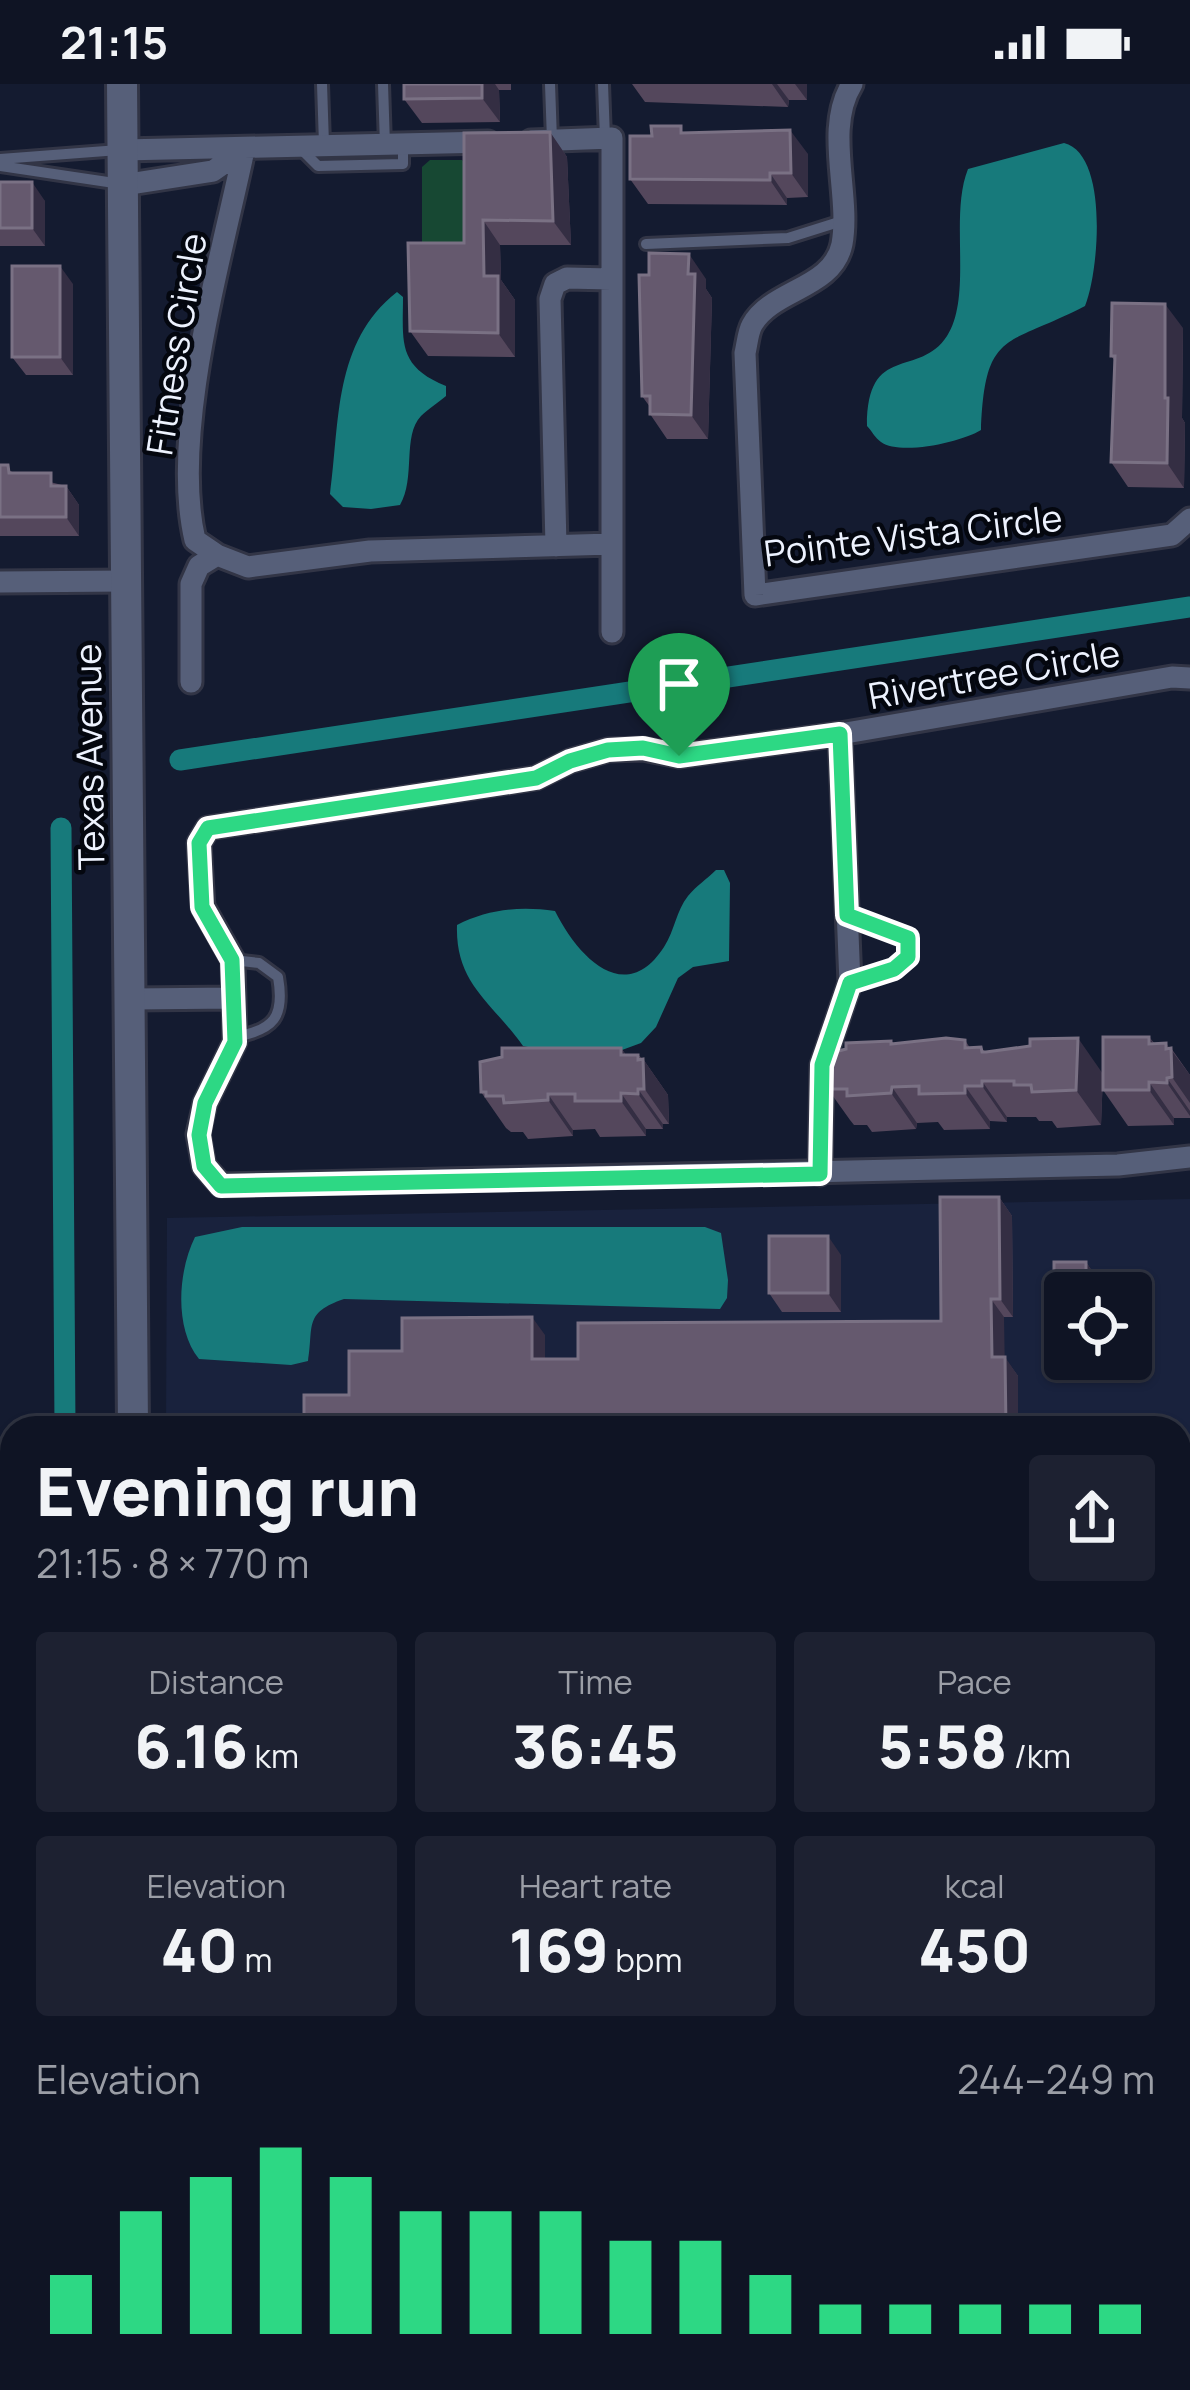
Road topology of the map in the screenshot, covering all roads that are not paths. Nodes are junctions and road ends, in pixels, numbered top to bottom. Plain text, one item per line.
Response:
1 (122, 84) edge
2 (322, 84) edge
3 (383, 84) edge
4 (550, 84) edge
5 (603, 84) edge
6 (852, 84) edge
7 (608, 138) junction
8 (552, 140) junction
9 (394, 145) junction
10 (324, 147) junction
11 (299, 148) junction
12 (122, 150) junction
13 (244, 150) junction
14 (0, 163) edge
15 (123, 185) junction
16 (842, 220) junction
17 (646, 244) dead end
18 (611, 279) junction
19 (1190, 519) edge
20 (612, 544) junction
21 (556, 546) junction
22 (217, 555) junction
23 (126, 581) junction
24 (0, 582) edge
25 (611, 632) dead end
26 (1190, 678) edge
27 (191, 682) dead end
28 (840, 734) junction
29 (847, 915) junction
30 (232, 960) junction
31 (850, 983) junction
32 (234, 998) junction
33 (132, 999) junction
34 (235, 1037) junction
35 (1190, 1157) edge
36 (820, 1174) junction
37 (133, 1416) edge

1 - 12 street, Texas Avenue
2 - 10 lane
3 - 9 lane
4 - 8 lane
5 - 7 lane
6 - 16 street, Pointe Vista Circle
7 - 8 street
7 - 18 street
8 - 9 street
9 - 10 street
9 - 11 lane
10 - 11 street
11 - 13 street
12 - 13 street
12 - 14 lane
12 - 15 street, Texas Avenue
13 - 15 street
13 - 22 street, Fitness Circle
14 - 15 lane
15 - 23 street, Texas Avenue
16 - 17 lane
16 - 19 street, Pointe Vista Circle
18 - 20 street
18 - 21 street
20 - 21 street
20 - 25 street
21 - 22 street
22 - 27 street
23 - 24 street
23 - 33 street, Texas Avenue
26 - 28 street, Rivertree Circle
28 - 29 street
28 - 30 street, Rivertree Circle
29 - 31 street
29 - 31 lane
30 - 32 street, Rivertree Circle
30 - 34 lane
31 - 36 street
32 - 33 street
32 - 34 street, Rivertree Circle
33 - 37 street, Texas Avenue
34 - 36 street, Rivertree Circle
35 - 36 street, Rivertree Circle

